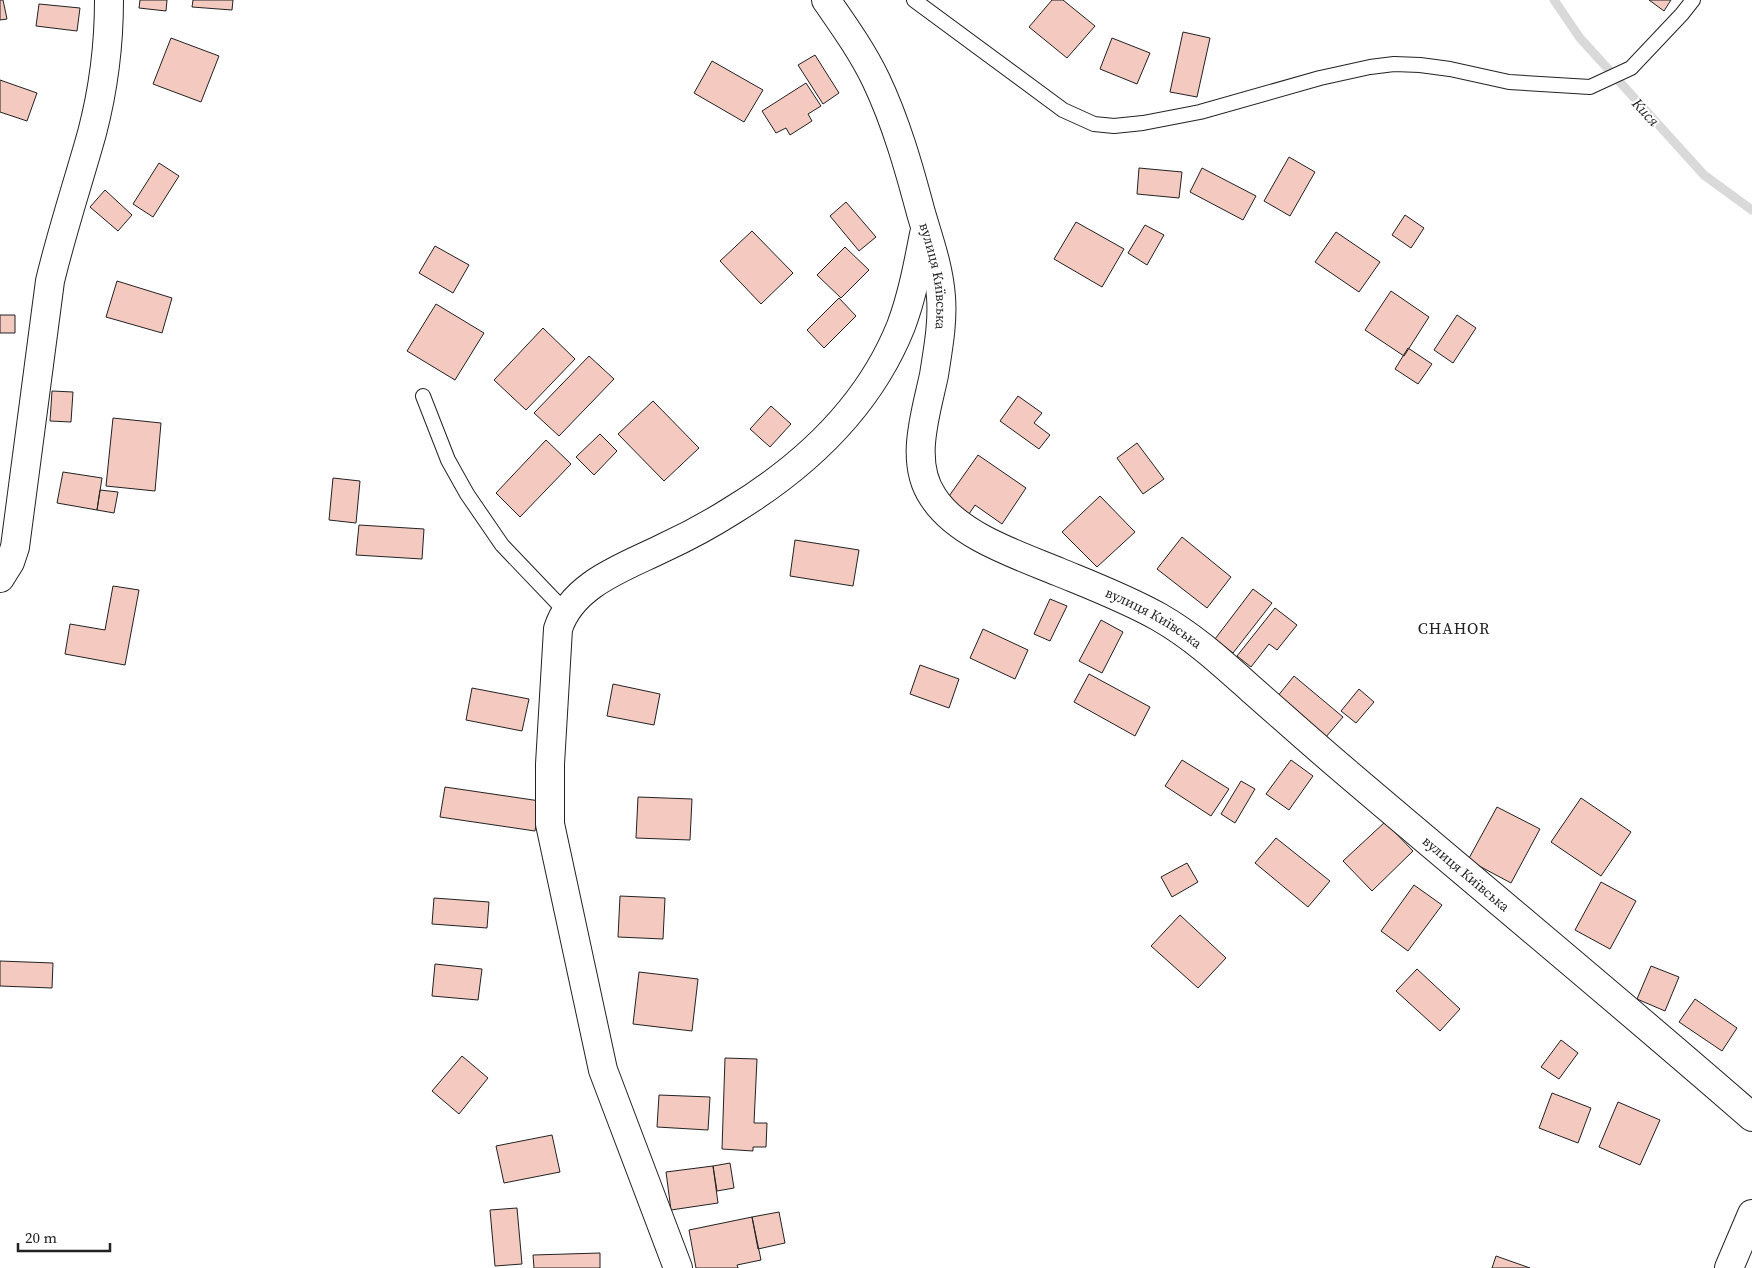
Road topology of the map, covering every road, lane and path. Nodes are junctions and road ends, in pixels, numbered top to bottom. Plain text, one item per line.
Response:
1 (109, 0) edge
2 (826, 0) edge
3 (914, 0) edge
4 (1693, 0) edge
5 (926, 228) junction
6 (423, 396) dead end
7 (0, 578) edge
8 (565, 611) junction
9 (1752, 1117) edge
10 (1752, 1214) edge
11 (678, 1268) edge
12 (1729, 1268) edge

1 - 7 street
2 - 5 street, вулиця Київська
3 - 4 lane
5 - 8 street
5 - 9 street, вулиця Київська
6 - 8 lane
8 - 11 street
10 - 12 street

